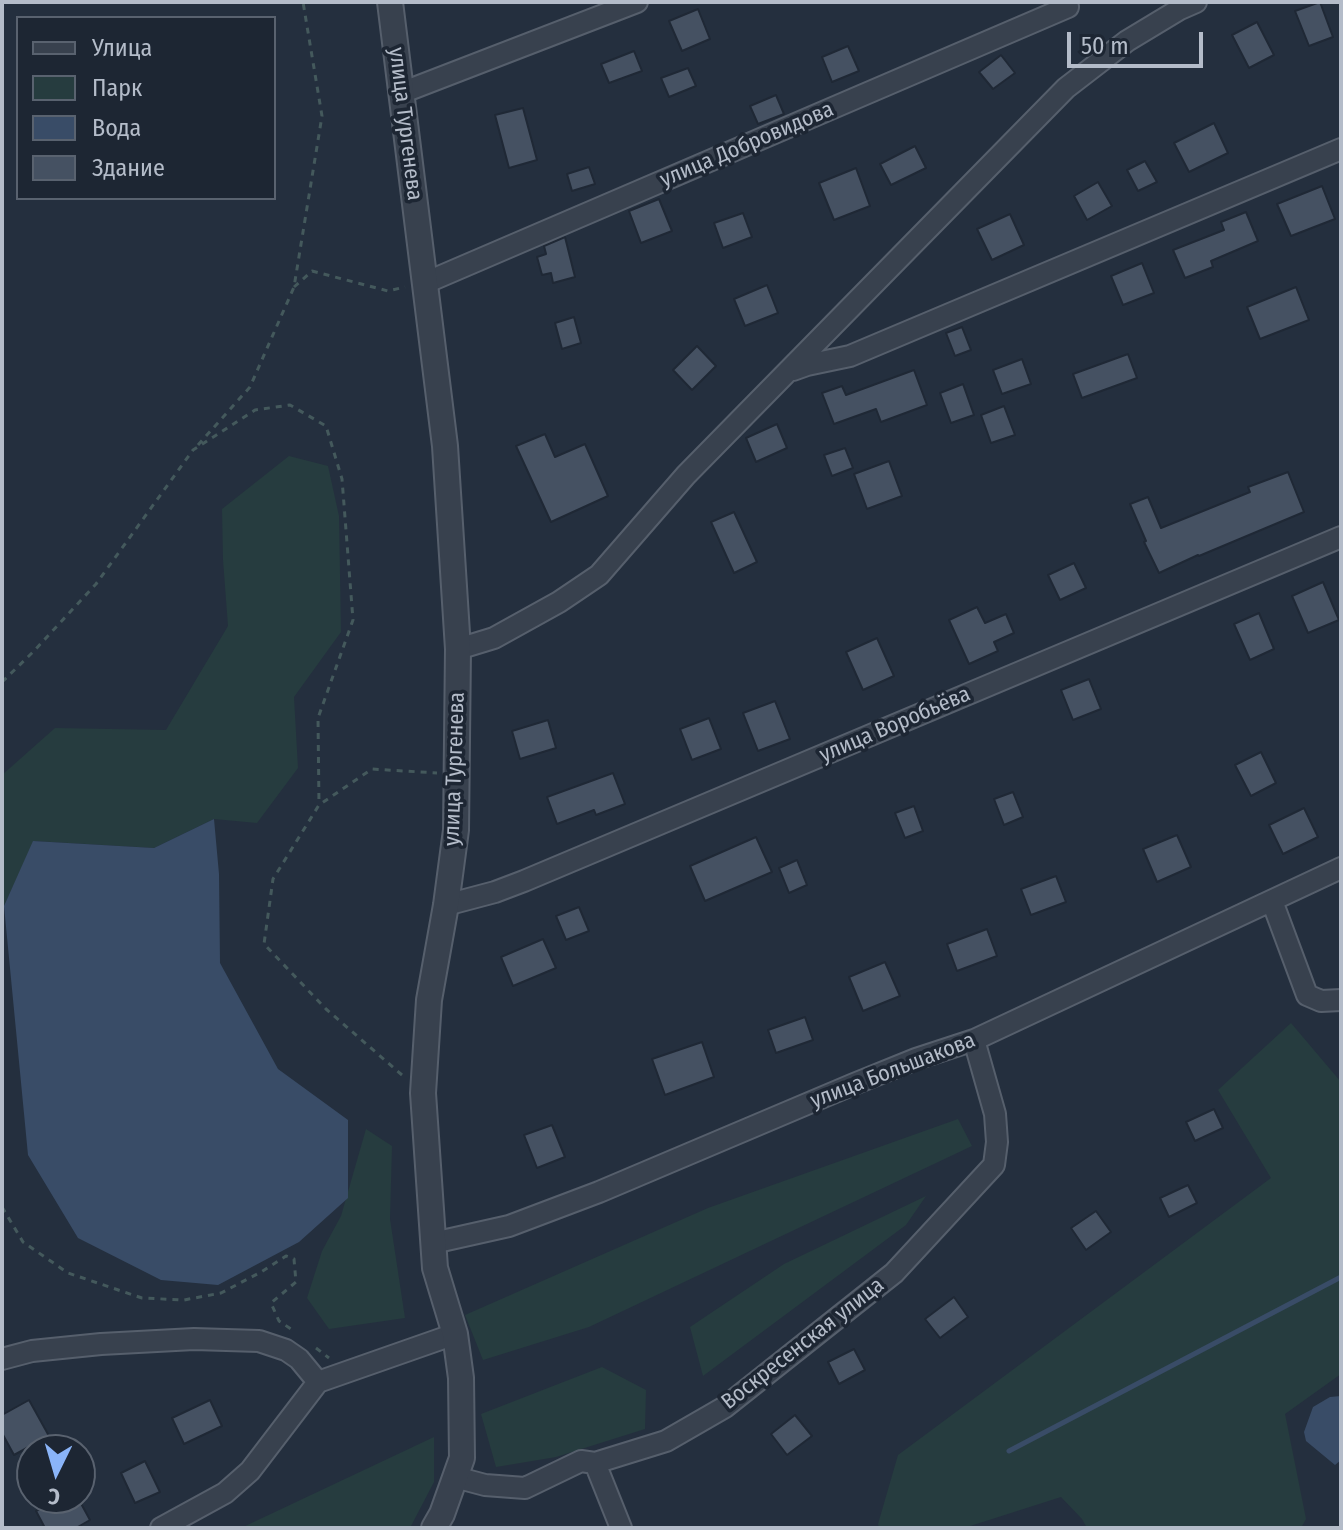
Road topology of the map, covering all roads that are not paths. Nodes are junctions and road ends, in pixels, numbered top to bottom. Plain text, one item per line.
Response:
1 (390, 2) edge
2 (637, 2) edge
3 (1196, 2) edge
4 (1068, 7) dead end
5 (401, 93) junction
6 (1341, 149) edge
7 (425, 283) junction
8 (787, 373) junction
9 (1341, 537) edge
10 (458, 649) junction
11 (1341, 868) edge
12 (1272, 901) junction
13 (446, 905) junction
14 (1341, 1000) edge
15 (974, 1040) junction
16 (433, 1243) junction
17 (455, 1334) junction
18 (2, 1359) edge
19 (318, 1382) junction
20 (595, 1463) junction
21 (455, 1477) junction
22 (161, 1528) edge
23 (434, 1528) edge
24 (621, 1528) edge

1 - 5 street, улица Тургенева
2 - 5 street
3 - 8 street
4 - 7 street, улица Добровидова
5 - 7 street, улица Тургенева
6 - 8 street
7 - 10 street, улица Тургенева
8 - 10 street
9 - 13 street, улица Воробьёва
10 - 13 street, улица Тургенева
11 - 12 street, улица Большакова
12 - 14 street
12 - 15 street, улица Большакова
13 - 16 street, улица Тургенева
15 - 16 street, улица Большакова
15 - 20 street, Воскресенская улица
16 - 17 street, улица Тургенева
17 - 19 street
17 - 21 street, улица Тургенева
18 - 19 street
19 - 22 street
20 - 21 street, Воскресенская улица
20 - 24 street
21 - 23 street, улица Тургенева

